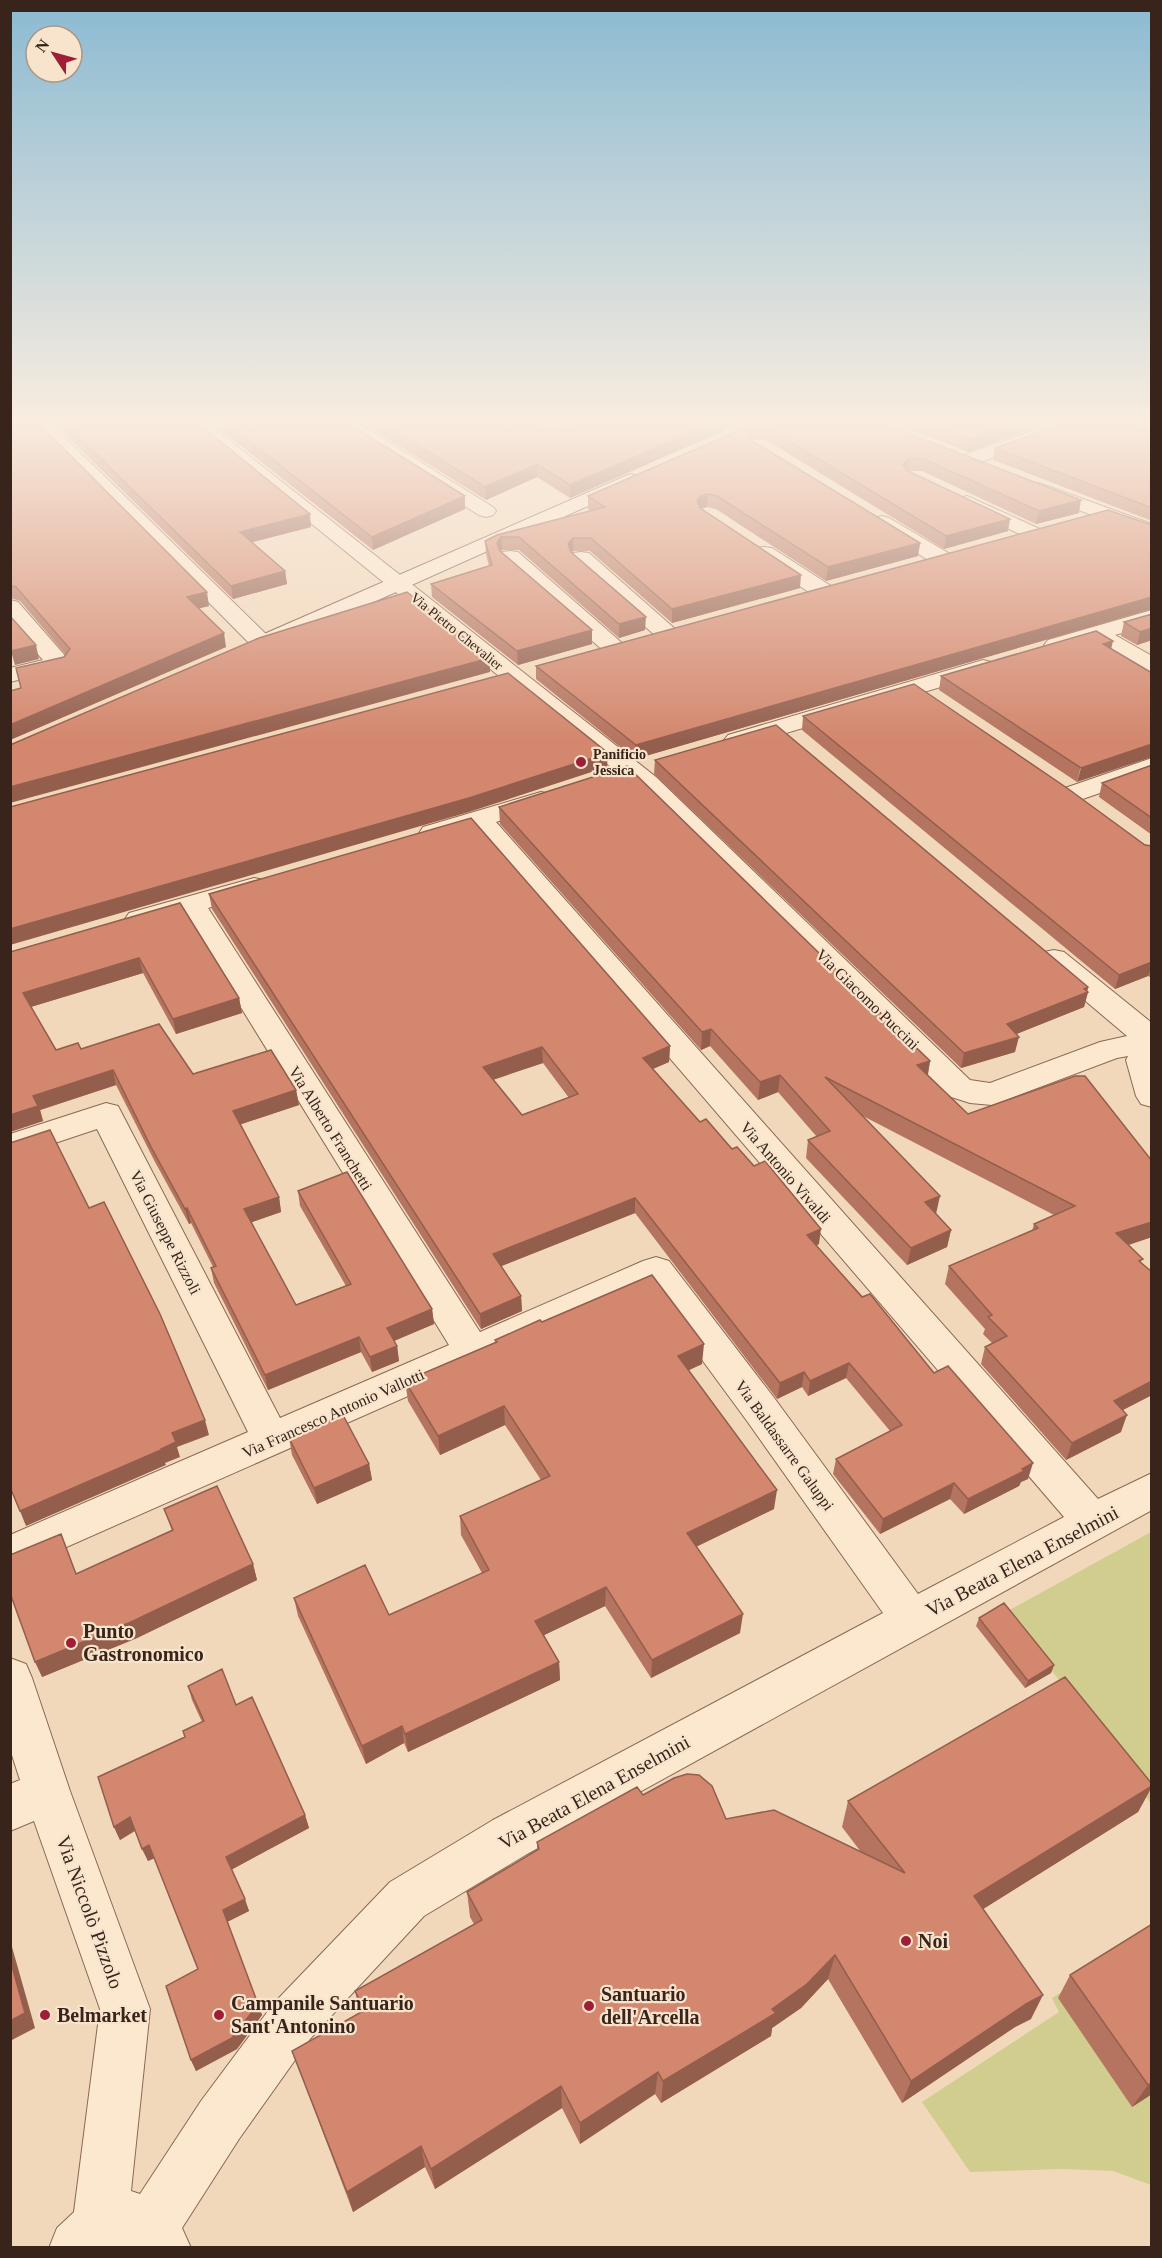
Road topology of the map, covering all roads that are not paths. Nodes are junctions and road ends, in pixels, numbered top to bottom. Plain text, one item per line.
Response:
1 (149, 530) edge
2 (333, 530) edge
3 (516, 530) edge
4 (901, 530) edge
5 (1047, 530) edge
6 (746, 541) edge
7 (1004, 543) edge
8 (510, 557) edge
9 (581, 558) edge
10 (909, 568) edge
11 (398, 582) junction
12 (844, 585) edge
13 (823, 591) junction
14 (800, 597) edge
15 (10, 607) edge
16 (1152, 617) edge
17 (688, 627) edge
18 (1095, 633) junction
19 (640, 641) junction
20 (262, 643) junction
21 (1039, 650) edge
22 (240, 653) edge
23 (592, 654) edge
24 (1006, 660) edge
25 (1152, 666) edge
26 (525, 673) junction
27 (10, 675) edge
28 (480, 685) edge
29 (916, 687) junction
30 (946, 707) edge
31 (779, 727) junction
32 (711, 747) edge
33 (806, 750) edge
34 (1152, 766) edge
35 (643, 767) junction
36 (599, 781) edge
37 (566, 792) edge
38 (1100, 813) edge
39 (479, 820) junction
40 (406, 841) edge
41 (279, 879) edge
42 (191, 904) junction
43 (112, 927) edge
44 (1033, 941) edge
45 (1152, 1042) edge
46 (1152, 1095) edge
47 (10, 1146) edge
48 (656, 1271) joint
49 (472, 1351) junction
50 (272, 1440) junction
51 (1152, 1490) edge
52 (1094, 1523) junction
53 (10, 1554) edge
54 (912, 1620) junction
55 (10, 1678) edge
56 (29, 1799) edge
57 (123, 2237) edge

1 - 20 street
2 - 11 street, Via Pietro Chevalier
3 - 11 street
4 - 10 street
5 - 7 street
6 - 13 street
8 - 19 street
9 - 19 street
11 - 20 street
11 - 26 street, Via Pietro Chevalier
12 - 13 street
13 - 14 street
15 - 27 street
16 - 18 street
17 - 19 street
18 - 21 street
18 - 25 street
19 - 23 street
20 - 22 street
24 - 29 street
26 - 28 street
26 - 35 street, Via Pietro Chevalier
29 - 30 street
29 - 31 street
31 - 32 street
31 - 33 street
34 - 38 street
35 - 36 street
35 - 45 street, Via Giacomo Puccini
37 - 39 street
39 - 40 street
39 - 52 street, Via Antonio Vivaldi
41 - 42 street
42 - 43 street
42 - 49 street, Via Alberto Franchetti
44 - 45 street
45 - 46 street
47 - 50 street, Via Giuseppe Rizzoli
48 - 49 street, Via Francesco Antonio Vallotti
48 - 54 street, Via Baldassarre Galuppi
49 - 50 street, Via Francesco Antonio Vallotti
50 - 53 street, Via Francesco Antonio Vallotti
51 - 52 street, Via Beata Elena Enselmini
52 - 54 street, Via Beata Elena Enselmini
54 - 57 street, Via Beata Elena Enselmini
55 - 56 street, Via Niccolò Pizzolo
56 - 57 street, Via Niccolò Pizzolo

